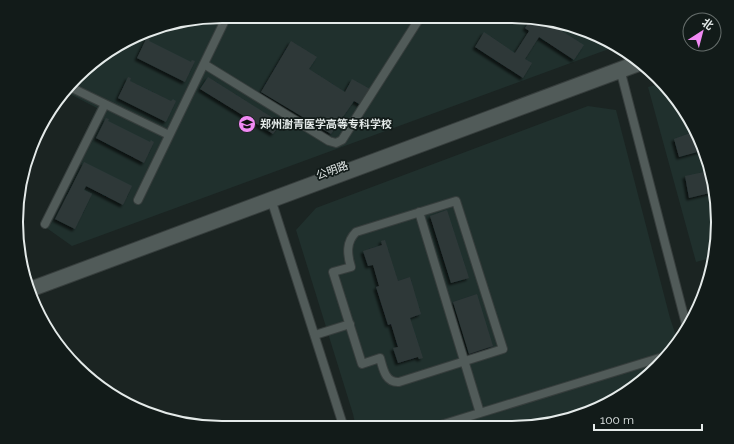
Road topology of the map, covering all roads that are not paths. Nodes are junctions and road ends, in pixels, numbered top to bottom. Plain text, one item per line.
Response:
1 (224, 23) edge
2 (417, 23) edge
3 (632, 63) edge
4 (204, 64) junction
5 (637, 67) edge
6 (621, 70) junction
7 (74, 89) edge
8 (105, 104) junction
9 (169, 136) junction
10 (138, 200) dead end
11 (272, 200) junction
12 (419, 212) junction
13 (45, 224) dead end
14 (34, 285) edge
15 (36, 291) edge
16 (685, 320) edge
17 (350, 324) junction
18 (315, 335) junction
19 (657, 359) edge
20 (464, 362) junction
21 (480, 413) junction
22 (342, 421) edge
23 (454, 421) edge

1 - 4 street
2 - 4 street
3 - 6 street, 公明路
4 - 9 street
5 - 6 street, 公明路
6 - 11 street, 公明路
6 - 16 street
7 - 8 street
8 - 9 street
8 - 13 street
9 - 10 street
11 - 14 street, 公明路
11 - 15 street, 公明路
11 - 18 street
12 - 17 street
12 - 20 street
12 - 20 street
17 - 18 street
17 - 20 street
18 - 22 street
19 - 21 street
20 - 21 street
21 - 23 street

